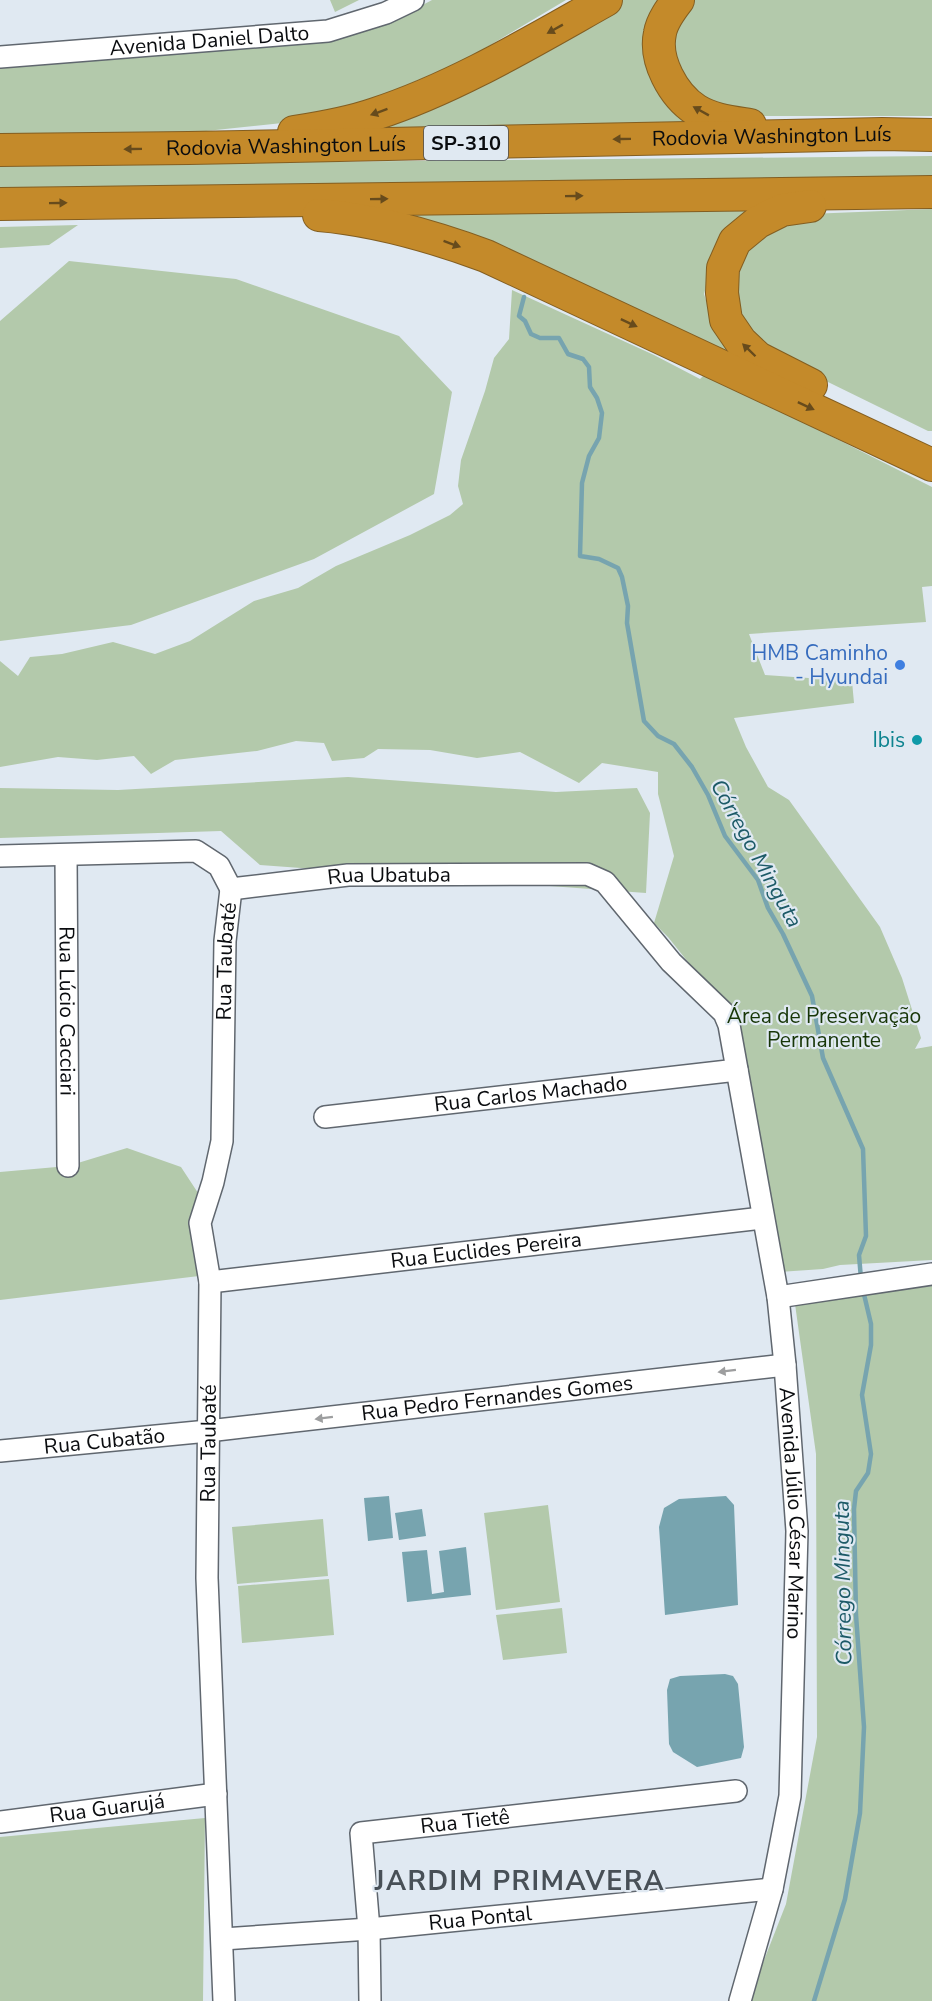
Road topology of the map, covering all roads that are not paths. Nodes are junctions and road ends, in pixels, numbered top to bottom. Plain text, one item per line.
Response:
1 (413, 0) edge
2 (606, 0) edge
3 (678, 0) edge
4 (0, 57) edge
5 (882, 134) junction
6 (932, 135) edge
7 (189, 148) junction
8 (0, 150) edge
9 (932, 192) edge
10 (166, 201) junction
11 (0, 204) edge
12 (932, 440) edge
13 (932, 465) edge
14 (66, 855) junction
15 (0, 856) edge
16 (231, 889) junction
17 (729, 1025) joint
18 (737, 1070) junction
19 (325, 1117) dead end
20 (68, 1166) dead end
21 (762, 1218) junction
22 (932, 1274) edge
23 (210, 1282) junction
24 (778, 1297) junction
25 (785, 1365) junction
26 (208, 1431) junction
27 (0, 1451) edge
28 (736, 1791) dead end
29 (216, 1794) junction
30 (0, 1822) edge
31 (772, 1889) junction
32 (369, 1929) junction
33 (223, 1939) junction
34 (224, 2001) edge
35 (370, 2001) edge
36 (740, 2001) edge

1 - 4 street, Avenida Daniel Dalto
2 -> 7 highway
5 -> 3 highway
5 - 6 highway, Rodovia Washington Luís / SP-310
5 -> 7 highway, Rodovia Washington Luís / SP-310
7 -> 8 highway, Rodovia Washington Luís / SP-310
10 -> 9 highway
12 -> 9 highway
11 -> 10 highway
10 -> 13 highway
14 - 15 street
14 - 16 street
14 - 20 street, Rua Lúcio Cacciari
16 - 17 street, Rua Ubatuba
16 - 23 street, Rua Taubaté
17 - 18 street, Avenida Júlio César Marino
18 - 19 street, Rua Carlos Machado
18 - 21 street, Avenida Júlio César Marino
21 - 23 street, Rua Euclides Pereira
21 - 24 street, Avenida Júlio César Marino
22 - 24 street
23 - 26 street, Rua Taubaté
24 - 25 street, Avenida Júlio César Marino
25 -> 26 street, Rua Pedro Fernandes Gomes
25 - 31 street, Avenida Júlio César Marino
26 - 27 street, Rua Cubatão
26 - 29 street, Rua Taubaté
28 - 32 street, Rua Tietê
29 - 30 street, Rua Guarujá
29 - 33 street, Rua Taubaté
31 - 32 street, Rua Pontal
31 - 36 street, Avenida Júlio César Marino
32 - 33 street, Rua Pontal
32 - 35 street, Rua Tietê
33 - 34 street, Rua Taubaté

